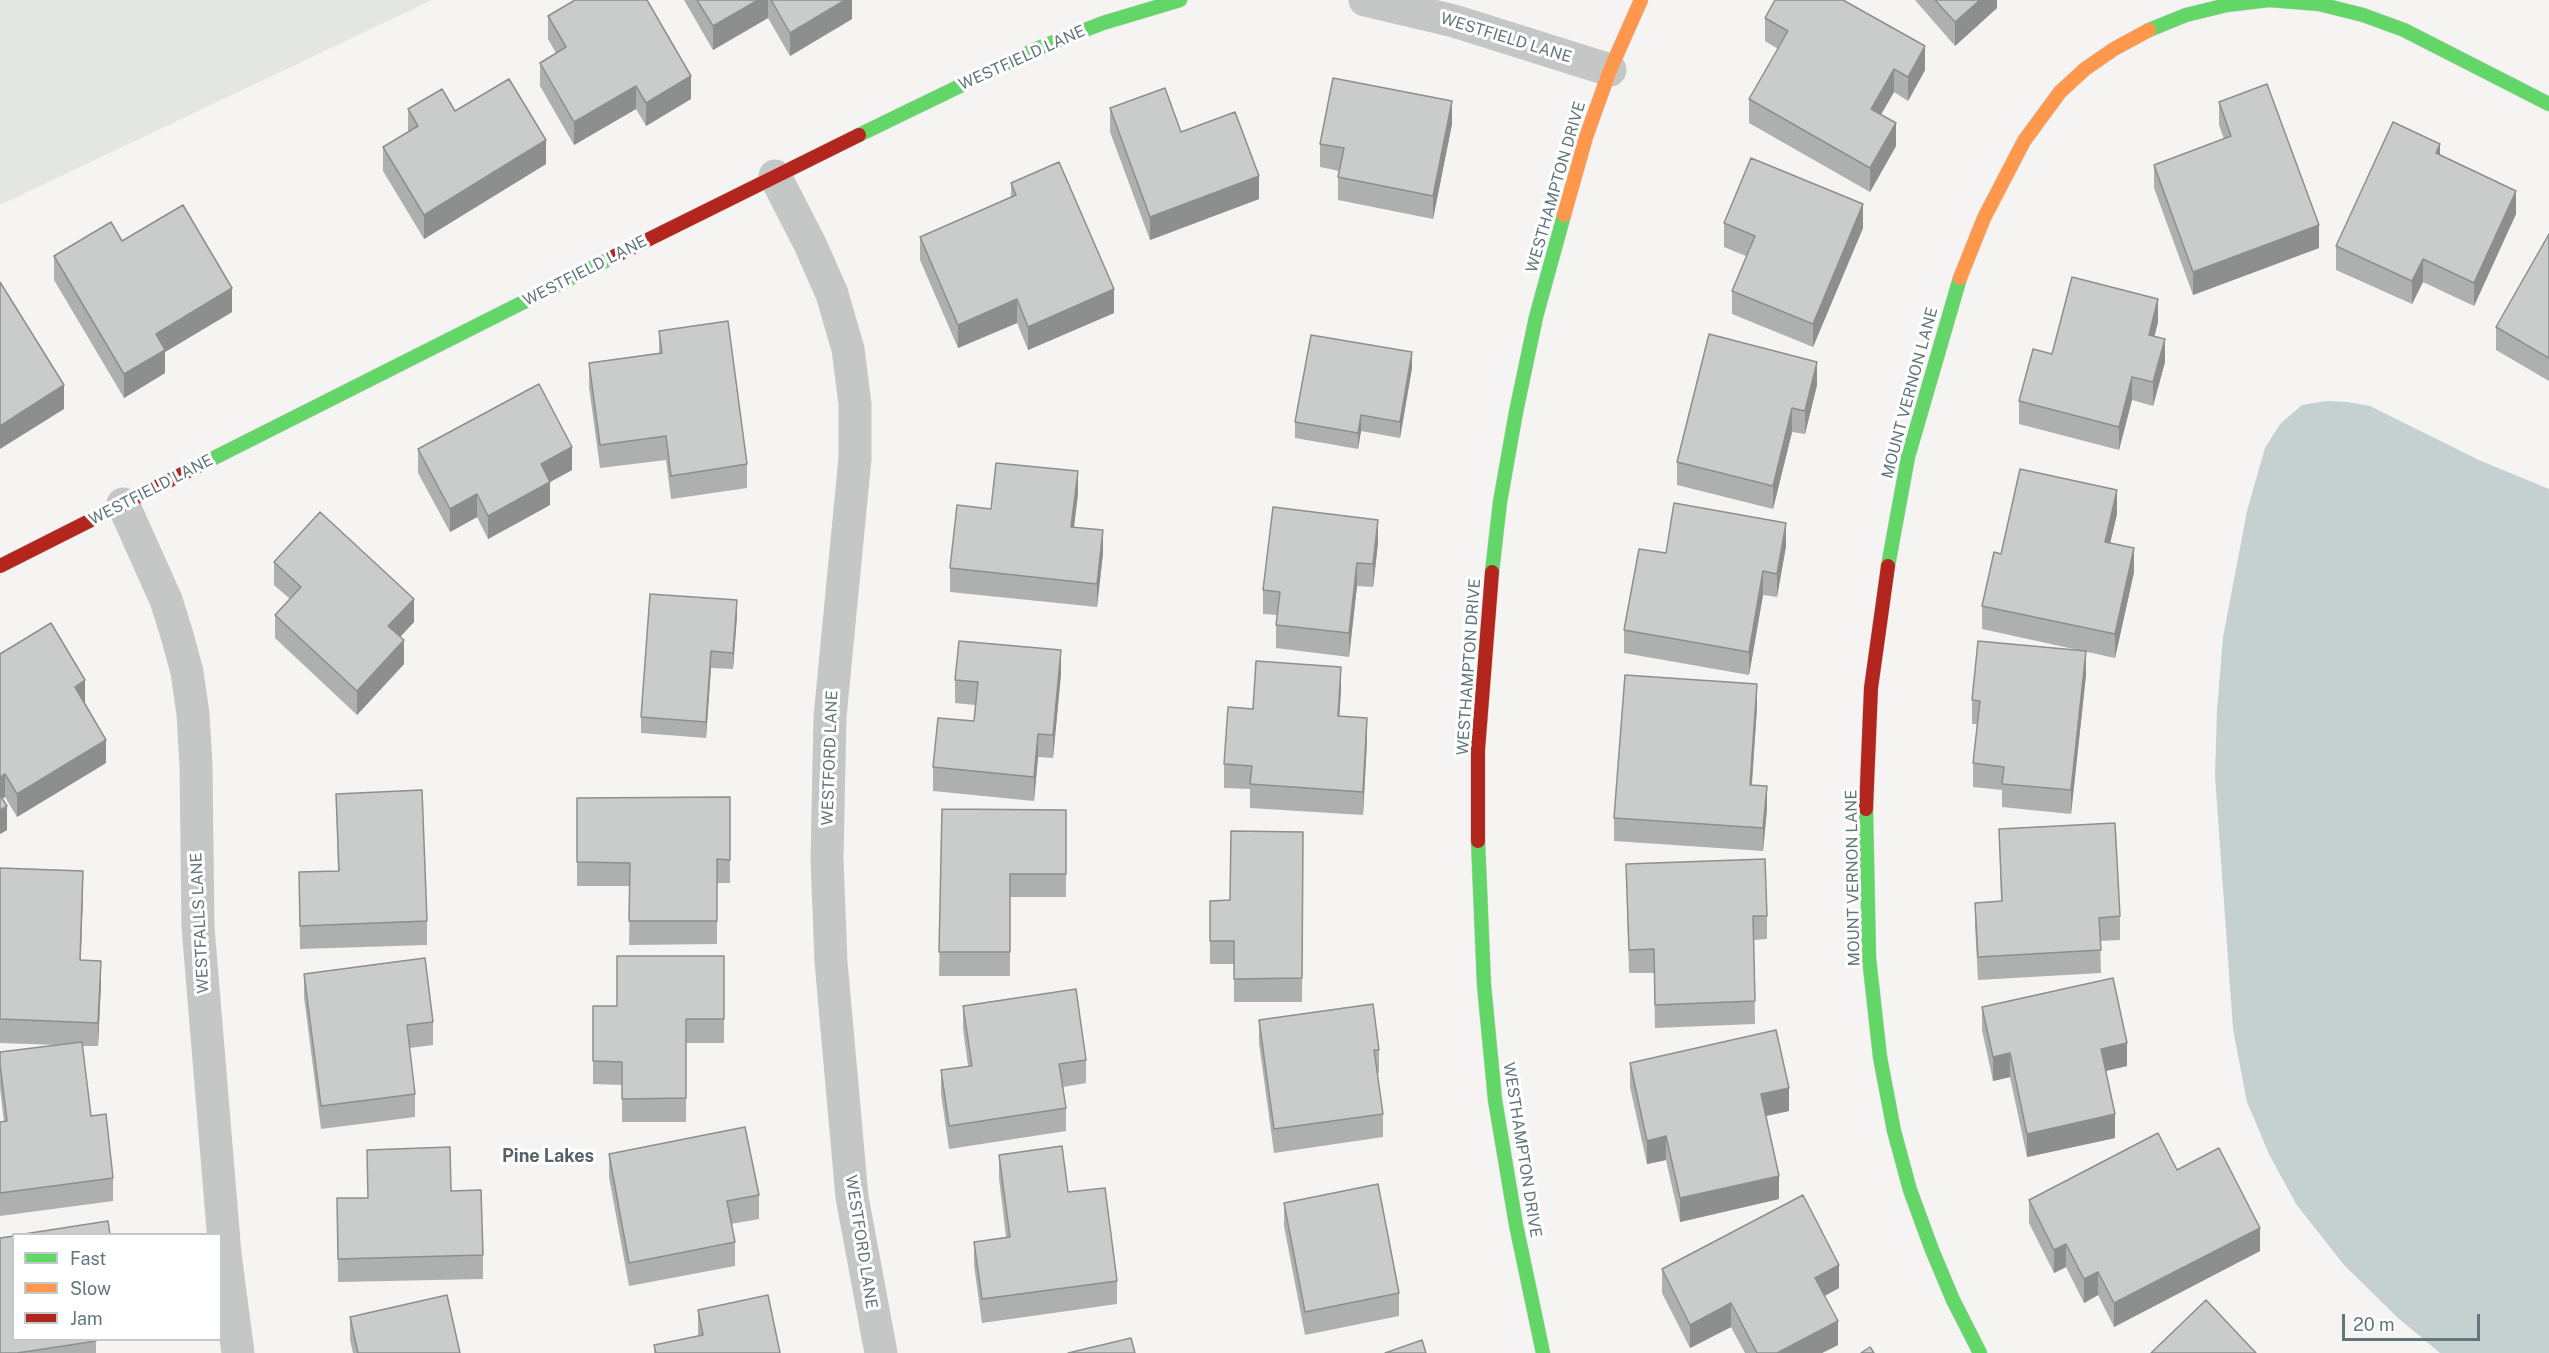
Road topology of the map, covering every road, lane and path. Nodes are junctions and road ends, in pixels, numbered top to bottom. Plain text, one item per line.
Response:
1 (1180, 0) edge
2 (1365, 0) edge
3 (1641, 0) edge
4 (1610, 70) junction
5 (2549, 104) edge
6 (775, 176) junction
7 (123, 504) junction
8 (0, 566) edge
9 (238, 1353) edge
10 (881, 1353) edge
11 (1543, 1353) edge
12 (1980, 1353) edge

1 - 6 street, WESTFIELD LANE
2 - 4 street, WESTFIELD LANE
3 - 4 street, WESTHAMPTON DRIVE
4 - 11 street, WESTHAMPTON DRIVE
5 - 12 street, MOUNT VERNON LANE
6 - 7 street, WESTFIELD LANE
6 - 10 street, WESTFORD LANE
7 - 8 street, WESTFIELD LANE
7 - 9 street, WESTFALLS LANE

